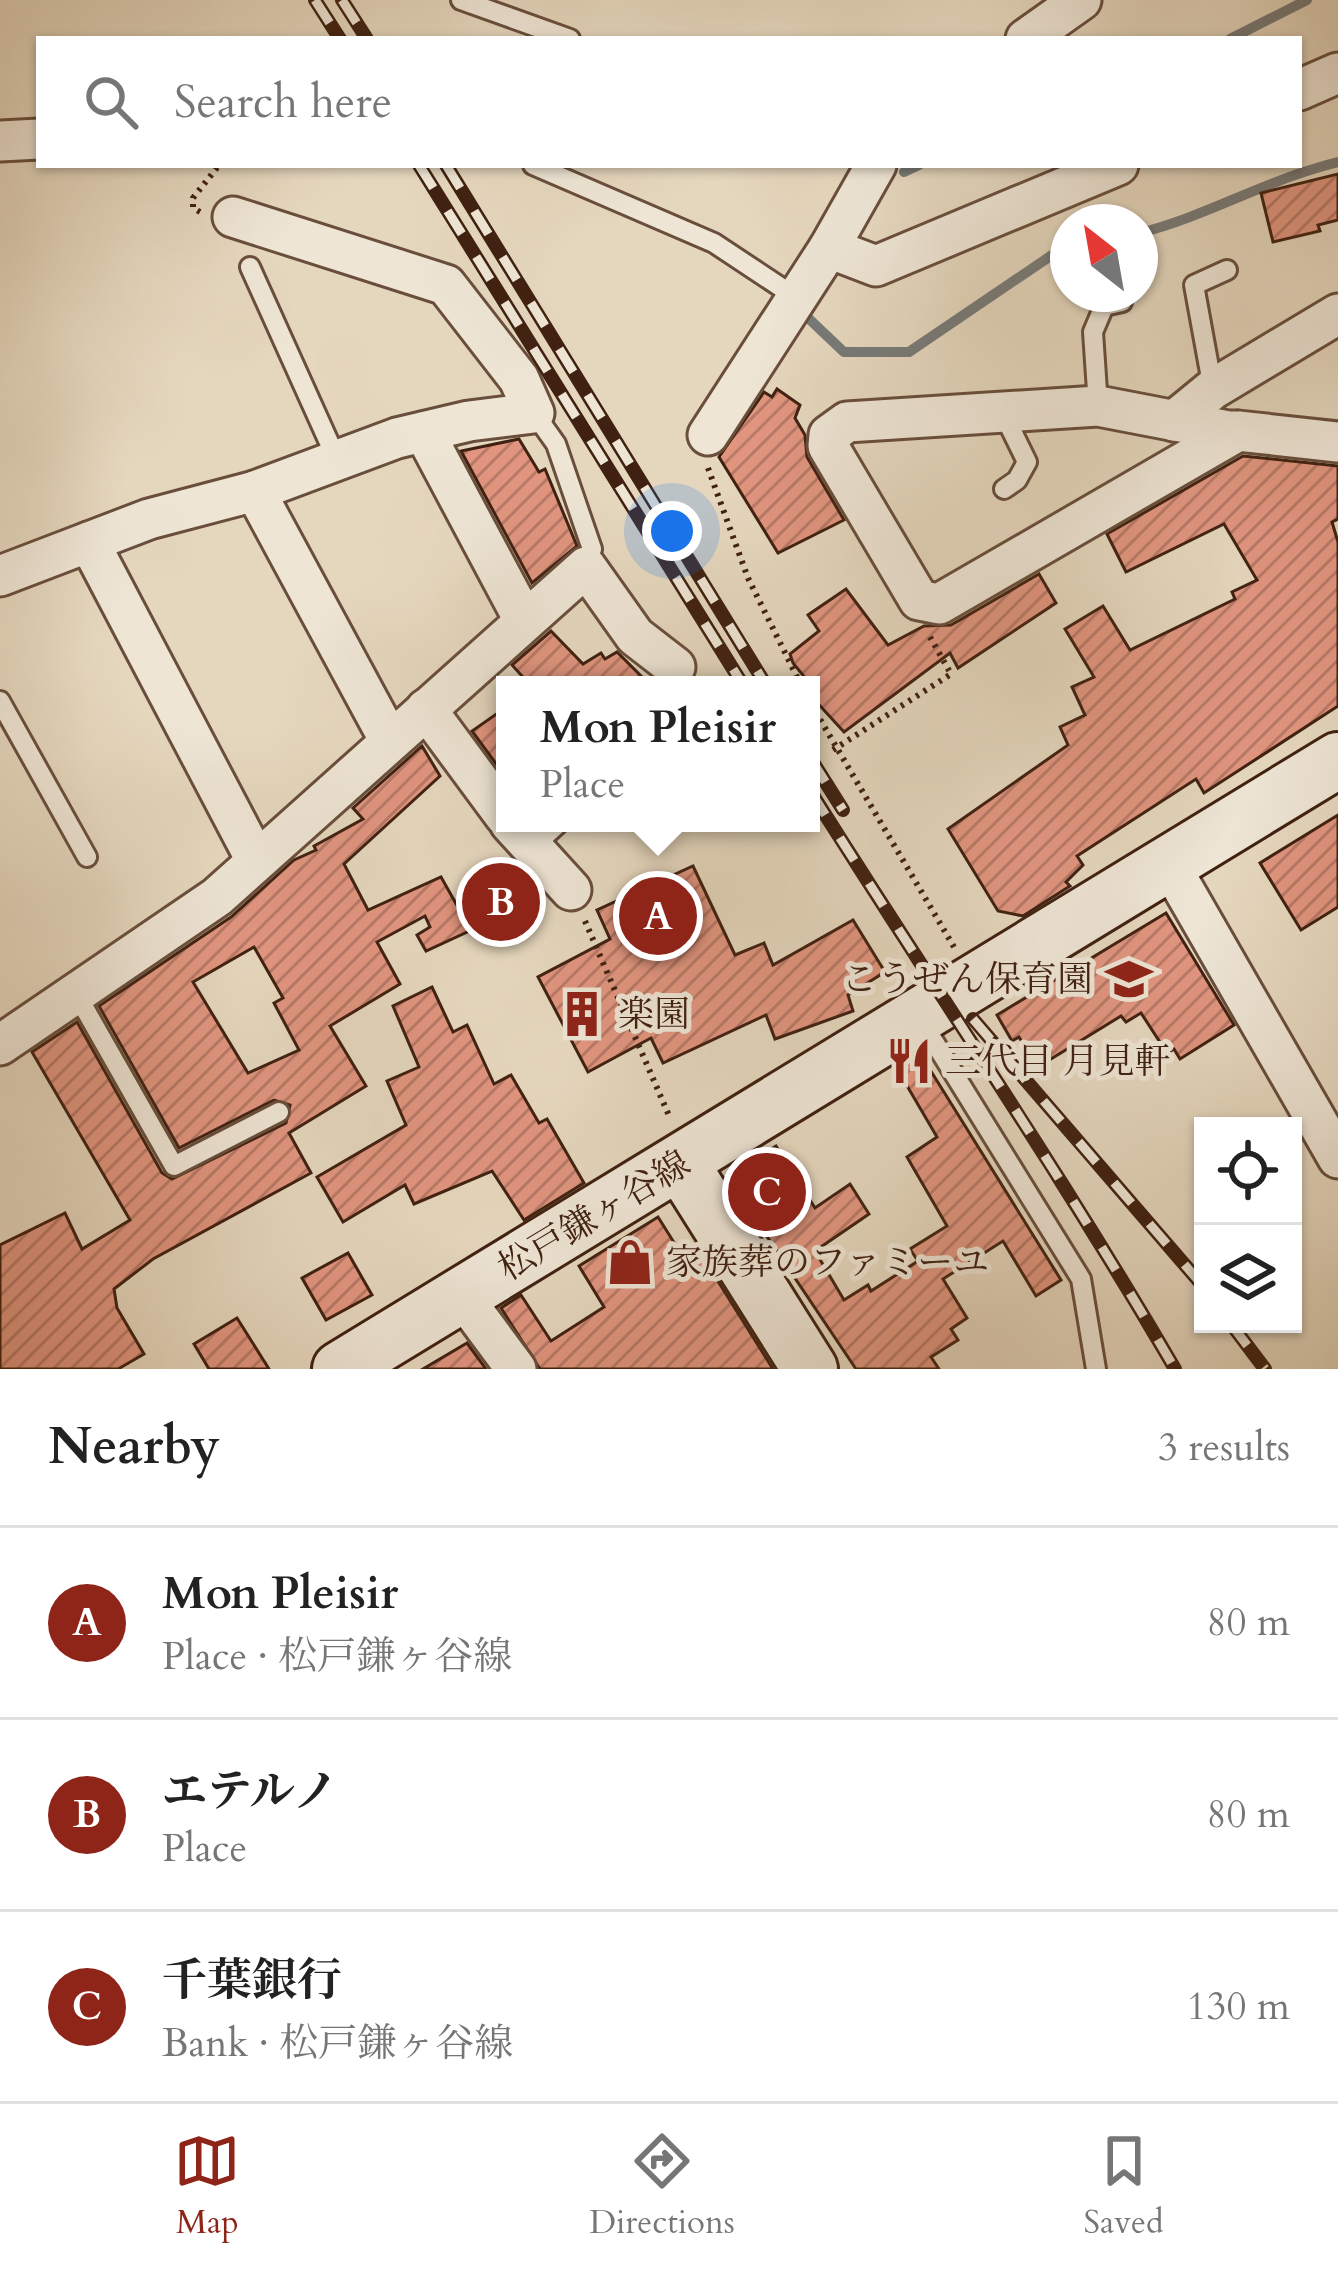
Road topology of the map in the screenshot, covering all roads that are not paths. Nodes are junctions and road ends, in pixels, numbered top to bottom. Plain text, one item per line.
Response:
1 (461, 0) edge
2 (1081, 0) edge
3 (562, 36) edge
4 (1030, 36) edge
5 (1338, 73) edge
6 (1302, 88) edge
7 (36, 139) edge
8 (0, 141) edge
9 (539, 168) edge
10 (874, 168) edge
11 (1111, 168) edge
12 (233, 217) dead end
13 (829, 248) junction
14 (250, 267) dead end
15 (1227, 270) dead end
16 (797, 298) junction
17 (1101, 312) edge
18 (1338, 314) edge
19 (1213, 389) junction
20 (1098, 406) junction
21 (534, 413) junction
22 (1003, 413) junction
23 (1174, 421) junction
24 (1238, 431) junction
25 (424, 432) junction
26 (708, 435) road end
27 (1338, 442) edge
28 (337, 460) junction
29 (1004, 488) dead end
30 (255, 490) junction
31 (89, 542) junction
32 (586, 567) junction
33 (0, 576) edge
34 (524, 618) junction
35 (675, 668) dead end
36 (0, 701) edge
37 (426, 709) junction
38 (390, 741) junction
39 (1338, 760) edge
40 (496, 792) edge
41 (529, 832) edge
42 (87, 857) dead end
43 (256, 860) junction
44 (1169, 864) junction
45 (572, 890) dead end
46 (77, 995) junction
47 (918, 1016) junction
48 (0, 1045) edge
49 (279, 1112) dead end
50 (679, 1150) junction
51 (1338, 1158) edge
52 (462, 1296) junction
53 (340, 1369) edge
54 (516, 1369) edge
55 (811, 1369) edge
56 (1096, 1369) edge

1 - 3 lane
2 - 4 street
5 - 6 street
7 - 8 street
9 - 16 lane
10 - 13 street
11 - 13 street
12 - 21 street
13 - 16 street
14 - 28 lane
15 - 19 lane
16 - 26 street
17 - 20 lane
18 - 19 street
19 - 23 street
20 - 22 street
20 - 23 street
21 - 25 street
21 - 32 lane
22 - 24 street
22 - 29 lane
23 - 24 street
24 - 27 street
25 - 28 street
25 - 34 street
28 - 30 street
30 - 31 street
30 - 38 street
31 - 33 street
31 - 43 street
32 - 34 street
32 - 35 street
34 - 37 street
36 - 42 lane
37 - 38 street
37 - 40 street
38 - 43 street
39 - 44 main road, 松戸鎌ヶ谷線
41 - 45 street
43 - 46 street
44 - 47 main road, 松戸鎌ヶ谷線
44 - 51 street
46 - 48 street
46 - 49 lane
47 - 50 main road, 松戸鎌ヶ谷線
47 - 56 lane
50 - 52 main road, 松戸鎌ヶ谷線
50 - 55 main road
52 - 53 main road, 松戸鎌ヶ谷線
52 - 54 street

